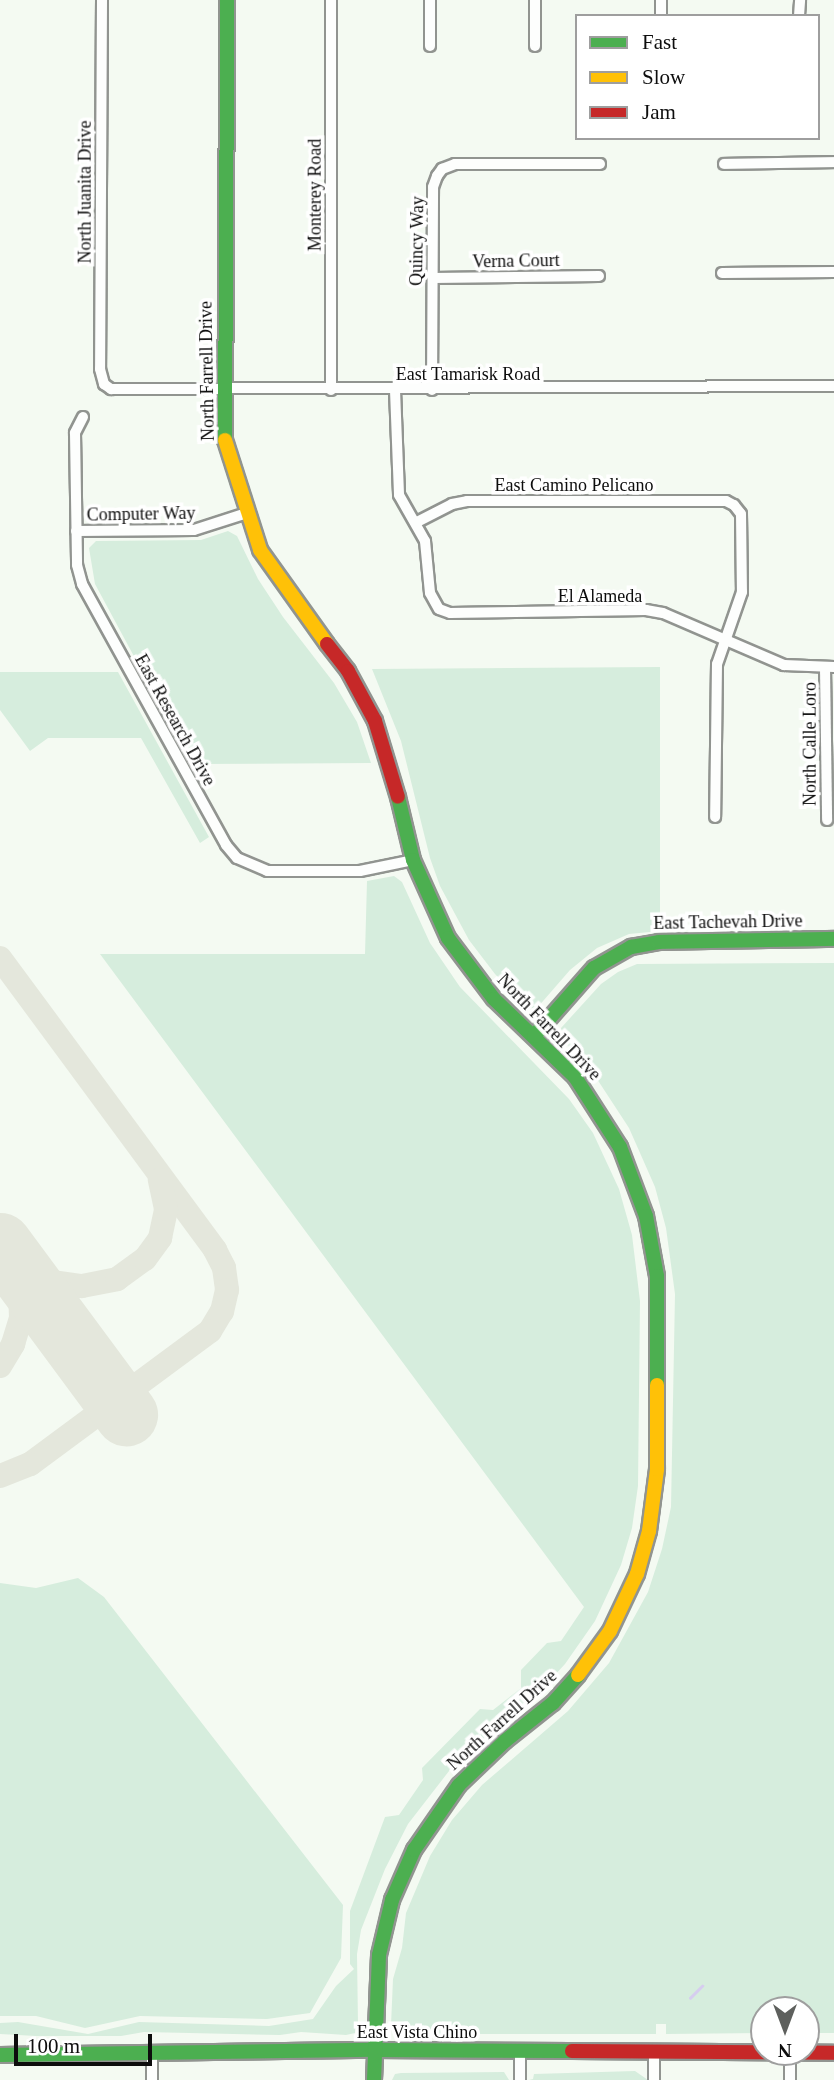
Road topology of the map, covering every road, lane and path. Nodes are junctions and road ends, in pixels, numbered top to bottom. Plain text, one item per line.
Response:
1 (102, 0) edge
2 (227, 0) edge
3 (331, 0) edge
4 (430, 0) edge
5 (535, 0) edge
6 (430, 46) dead end
7 (535, 46) dead end
8 (834, 162) edge
9 (600, 164) dead end
10 (724, 164) dead end
11 (834, 272) edge
12 (722, 273) dead end
13 (599, 276) dead end
14 (433, 278) junction
15 (104, 384) joint
16 (834, 386) edge
17 (331, 390) junction
18 (395, 390) junction
19 (432, 390) junction
20 (225, 391) junction
21 (83, 417) dead end
22 (247, 513) junction
23 (417, 522) junction
24 (76, 531) junction
25 (726, 639) junction
26 (830, 668) edge
27 (715, 817) dead end
28 (827, 820) dead end
29 (414, 860) junction
30 (834, 939) edge
31 (534, 1036) junction
32 (374, 2050) junction
33 (654, 2052) junction
34 (520, 2053) junction
35 (750, 2053) edge
36 (152, 2054) junction
37 (0, 2055) edge
38 (152, 2080) edge
39 (374, 2080) edge
40 (520, 2080) edge
41 (654, 2080) edge

1 - 15 street, North Juanita Drive
2 - 20 street, North Farrell Drive
3 - 17 street, Monterey Road
4 - 6 street
5 - 7 street
8 - 10 street
9 - 14 street, Quincy Way
11 - 12 street
13 - 14 street, Verna Court
14 - 19 street, Quincy Way
15 - 20 street, East Tamarisk Road
16 - 19 street, East Tamarisk Road
17 - 18 street, East Tamarisk Road
17 - 20 street, East Tamarisk Road
18 - 19 street, East Tamarisk Road
18 - 23 street
20 - 22 street, North Farrell Drive
21 - 24 street, East Research Drive
22 - 24 street, Computer Way
22 - 29 street, North Farrell Drive
23 - 25 street, El Alameda
23 - 25 street, East Camino Pelicano
24 - 29 street, East Research Drive
25 - 26 street, El Alameda
25 - 27 street
26 - 28 street, North Calle Loro
29 - 31 street, North Farrell Drive
30 - 31 street, East Tachevah Drive
31 - 32 street, North Farrell Drive
32 - 34 street, East Vista Chino
32 - 36 street, East Vista Chino
32 - 39 street, North Farrell Drive
33 - 34 street, East Vista Chino
33 - 35 street, East Vista Chino
33 - 41 street
34 - 40 street
36 - 37 street, East Vista Chino
36 - 38 street

